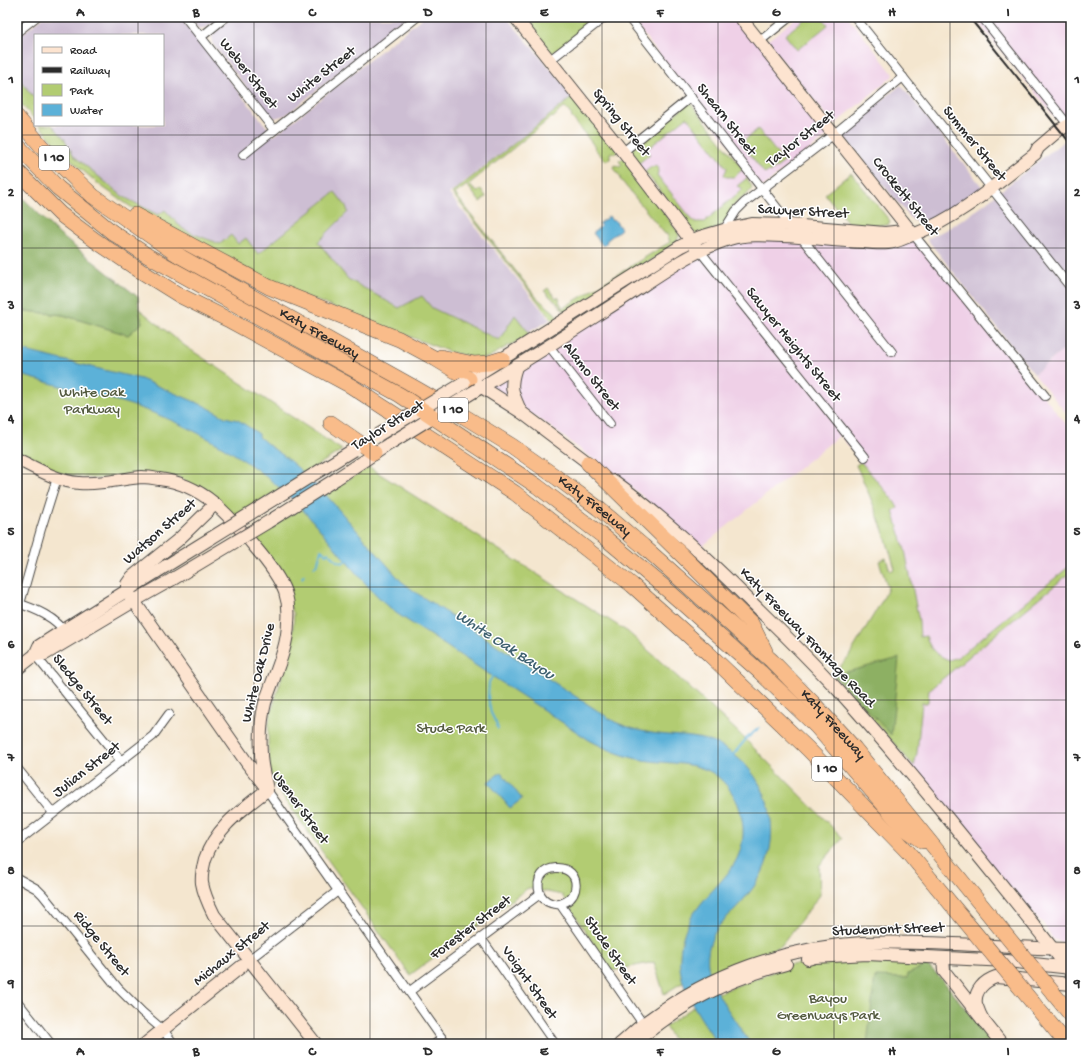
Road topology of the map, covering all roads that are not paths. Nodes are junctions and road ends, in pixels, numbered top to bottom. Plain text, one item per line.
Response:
1 (36, 17) edge
2 (185, 17) edge
3 (226, 17) edge
4 (417, 17) edge
5 (515, 17) edge
6 (605, 17) edge
7 (628, 17) edge
8 (740, 17) edge
9 (790, 17) edge
10 (855, 17) edge
11 (982, 17) edge
12 (17, 32) edge
13 (201, 37) junction
14 (760, 41) junction
15 (550, 60) junction
16 (903, 77) junction
17 (691, 98) junction
18 (17, 117) edge
19 (1070, 125) edge
20 (274, 130) junction
21 (834, 134) junction
22 (17, 145) edge
23 (623, 152) junction
24 (244, 155) dead end
25 (17, 171) edge
26 (991, 188) junction
27 (762, 189) junction
28 (106, 205) junction
29 (790, 225) junction
30 (724, 230) junction
31 (913, 234) junction
32 (801, 237) junction
33 (692, 240) junction
34 (700, 251) junction
35 (1071, 288) edge
36 (610, 291) junction
37 (618, 301) junction
38 (549, 346) junction
39 (892, 352) dead end
40 (431, 356) junction
41 (502, 359) junction
42 (516, 367) junction
43 (473, 385) junction
44 (1045, 396) dead end
45 (521, 412) junction
46 (331, 423) dead end
47 (610, 424) dead end
48 (358, 447) junction
49 (370, 456) junction
50 (865, 457) dead end
51 (17, 459) edge
52 (588, 463) junction
53 (58, 478) junction
54 (215, 504) junction
55 (131, 596) junction
56 (19, 604) edge
57 (67, 634) junction
58 (35, 655) junction
59 (770, 660) junction
60 (17, 669) edge
61 (758, 674) junction
62 (169, 714) dead end
63 (261, 755) junction
64 (121, 761) junction
65 (247, 763) junction
66 (17, 768) edge
67 (267, 790) junction
68 (53, 814) junction
69 (17, 842) edge
70 (908, 852) junction
71 (938, 852) junction
72 (17, 878) edge
73 (339, 890) junction
74 (540, 894) junction
75 (560, 904) junction
76 (481, 938) junction
77 (957, 944) junction
78 (1054, 949) junction
79 (1071, 949) edge
80 (943, 958) junction
81 (246, 963) junction
82 (768, 964) junction
83 (1070, 969) edge
84 (1071, 984) edge
85 (410, 992) junction
86 (17, 1001) edge
87 (1071, 1015) edge
88 (984, 1022) junction
89 (650, 1023) junction
90 (163, 1030) junction
91 (444, 1041) edge
92 (51, 1044) edge
93 (145, 1044) edge
94 (174, 1044) edge
95 (316, 1044) edge
96 (435, 1044) edge
97 (555, 1044) edge
98 (620, 1044) edge
99 (632, 1044) edge
100 (1002, 1044) edge
101 (1067, 1044) edge

1 - 12 street
2 - 13 street, Weber Street
3 - 13 street
4 - 20 street, White Street
5 - 15 main road, Spring Street
6 - 15 street
7 - 17 street, Shearn Street
8 - 14 main road, Crockett Street
9 - 14 street
10 - 16 street, Summer Street
11 - 19 street
13 - 20 street, Weber Street
14 - 21 main road, Crockett Street
15 - 23 main road, Spring Street
16 - 21 street, Taylor Street
16 - 26 street, Summer Street
17 - 23 street
17 - 27 street, Shearn Street
18 - 28 highway, Katy Freeway / I 10
19 - 26 main road, Sawyer Street
20 - 24 street, White Street
21 - 27 street, Taylor Street
21 - 31 main road, Crockett Street
22 - 61 highway, bridge
23 - 33 main road, Spring Street
25 - 70 highway, Katy Freeway / I 10
26 - 31 main road, Sawyer Street
26 - 35 street, Summer Street
27 - 29 street, Shearn Street
27 - 30 street, Taylor Street
28 - 40 highway
28 - 59 highway, Katy Freeway / I 10
29 - 30 main road, Sawyer Street
29 - 31 main road, Sawyer Street
29 - 32 street, Shearn Street
30 - 33 main road, Sawyer Street
31 - 32 main road, Sawyer Street
31 - 44 street, Crockett Street
32 - 34 main road, Sawyer Street
32 - 39 street, Shearn Street
33 - 34 main road, Spring Street
33 - 36 main road, Taylor Street
34 - 37 main road, Taylor Street
34 - 50 street, Sawyer Heights Street
36 - 37 main road
36 - 41 main road, Taylor Street
37 - 38 main road, Taylor Street
38 - 42 main road, Taylor Street
38 - 47 street, Alamo Street
40 - 41 highway
40 - 43 highway
41 - 43 main road, Taylor Street
42 - 43 main road, Taylor Street
42 - 45 main road
43 - 45 main road, Katy Freeway Frontage Road
43 - 48 main road, Taylor Street, bridge
43 - 49 main road, Taylor Street, bridge
45 - 52 main road, Katy Freeway Frontage Road
46 - 48 highway
48 - 49 highway
48 - 55 main road, Taylor Street, bridge
49 - 55 main road, Taylor Street, bridge
51 - 53 main road, White Oak Drive
52 - 59 highway
52 - 78 main road, Katy Freeway Frontage Road
53 - 54 main road, White Oak Drive
53 - 56 street
54 - 55 main road, Watson Street
54 - 63 main road, White Oak Drive
55 - 57 main road
55 - 65 main road, Usener Street
56 - 57 street
57 - 58 main road
58 - 60 main road
58 - 64 street, Sledge Street
59 - 71 highway, Katy Freeway / I 10
61 - 70 highway
61 - 71 highway
62 - 64 street, Julian Street
63 - 65 main road
63 - 67 main road, White Oak Drive
64 - 68 street, Julian Street
65 - 67 main road, Usener Street
66 - 68 street
67 - 73 street, Usener Street
67 - 81 main road
68 - 69 street, Julian Street
70 - 101 highway, Katy Freeway / I 10, bridge
71 - 87 highway, Katy Freeway / I 10, bridge
72 - 90 street, Ridge Street
73 - 81 street, Michaux Street
73 - 85 street, Usener Street
74 - 75 street
74 - 75 street
74 - 76 street, Forester Street
75 - 89 street, Stude Street
76 - 85 street, Forester Street
76 - 97 street, Voight Street
77 - 78 main road, Studemont Street
77 - 80 main road
77 - 82 main road, Studemont Street
78 - 79 main road, Studemont Street
78 - 83 main road, Katy Freeway Frontage Road
80 - 82 main road, Studemont Street
80 - 83 main road, Studemont Street
80 - 88 main road
81 - 90 main road, Michaux Street
81 - 95 main road
82 - 89 main road, Studemont Street
84 - 88 main road
85 - 91 street, Usener Street
86 - 92 street
88 - 100 main road
89 - 98 main road
89 - 99 main road
90 - 93 main road, Michaux Street
90 - 94 street, Ridge Street
91 - 96 street

